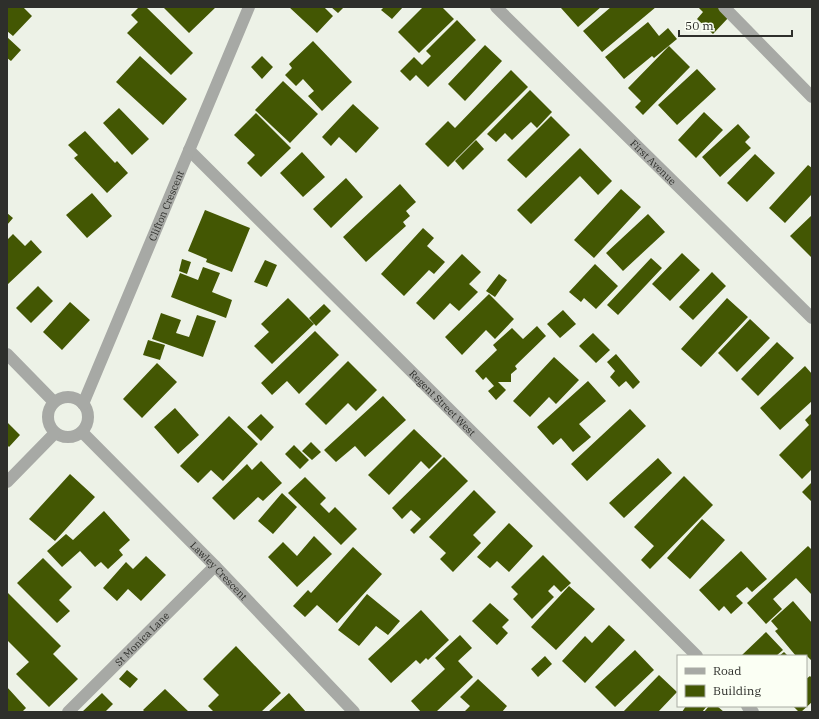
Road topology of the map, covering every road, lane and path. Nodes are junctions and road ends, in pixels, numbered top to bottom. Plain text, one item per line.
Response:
1 (249, 7) edge
2 (496, 7) edge
3 (724, 7) edge
4 (812, 97) edge
5 (189, 150) junction
6 (812, 318) edge
7 (7, 354) edge
8 (54, 402) junction
9 (83, 404) junction
10 (82, 432) junction
11 (55, 433) junction
12 (7, 482) edge
13 (215, 566) junction
14 (696, 655) edge
15 (352, 711) edge
16 (68, 712) edge

1 - 5 street, Clifton Crescent
2 - 6 street, First Avenue
3 - 4 street
5 - 9 street, Clifton Crescent
5 - 14 street, Regent Street West
7 - 8 street
8 - 9 street
8 - 11 street
9 - 10 street
10 - 11 street
10 - 13 street, Lawley Crescent
11 - 12 street
13 - 15 street, Lawley Crescent
13 - 16 street, St Monica Lane

